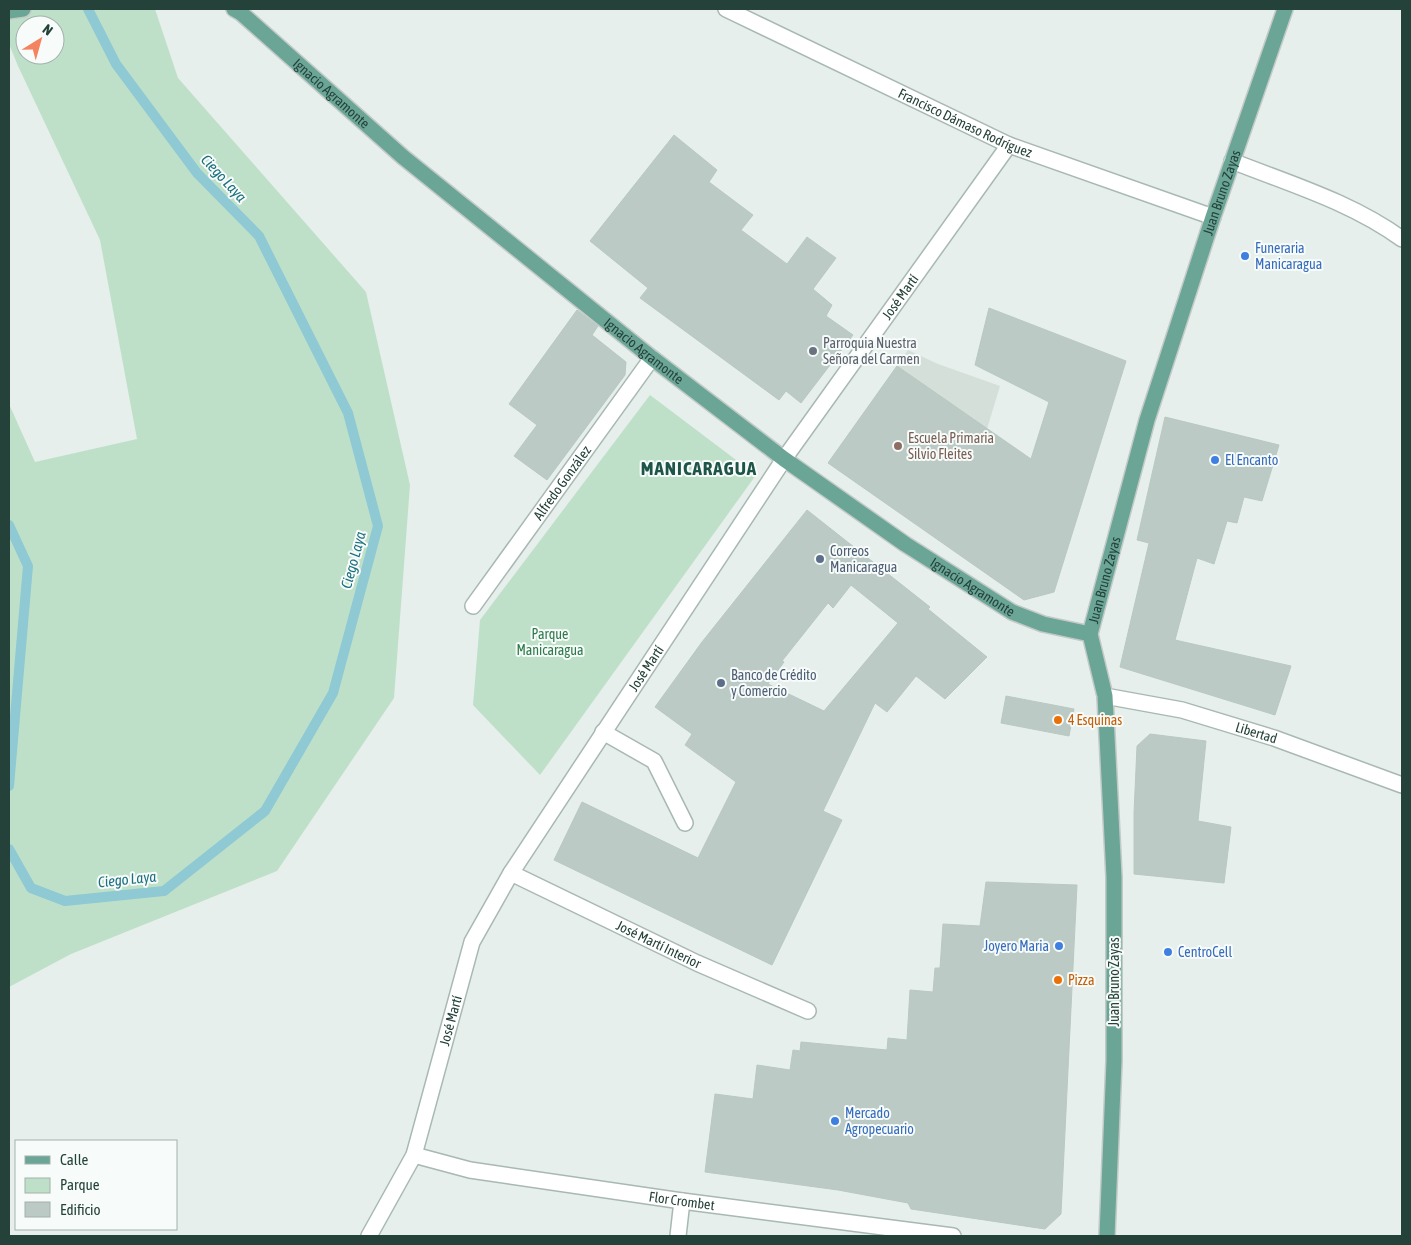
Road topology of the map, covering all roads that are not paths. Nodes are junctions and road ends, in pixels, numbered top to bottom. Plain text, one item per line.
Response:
1 (23, 9) edge
2 (234, 9) edge
3 (726, 9) edge
4 (1284, 9) edge
5 (9, 10) edge
6 (1010, 145) junction
7 (1232, 161) junction
8 (1212, 217) junction
9 (1402, 239) edge
10 (652, 358) junction
11 (784, 459) junction
12 (473, 606) dead end
13 (1090, 634) junction
14 (1105, 696) junction
15 (604, 732) junction
16 (1402, 785) edge
17 (685, 823) dead end
18 (510, 873) junction
19 (808, 1011) dead end
20 (414, 1155) junction
21 (682, 1201) junction
22 (369, 1236) edge
23 (678, 1236) edge
24 (953, 1236) edge
25 (1107, 1236) edge

1 - 5 main road
2 - 10 main road, Ignacio Agramonte
3 - 6 street, Francisco Dámaso Rodríguez
4 - 7 main road, Juan Bruno Zayas
6 - 8 street, Francisco Dámaso Rodríguez
6 - 11 street, José Martí
7 - 8 main road, Juan Bruno Zayas
7 - 9 street
8 - 13 main road, Juan Bruno Zayas
10 - 11 main road, Ignacio Agramonte
10 - 12 street, Alfredo González
11 - 13 main road, Ignacio Agramonte
11 - 15 street, José Martí
13 - 14 main road, Juan Bruno Zayas
14 - 16 street, Libertad
14 - 25 main road, Juan Bruno Zayas
15 - 17 street
15 - 18 street, José Martí
18 - 19 street, José Martí Interior
18 - 20 street, José Martí
20 - 21 street, Flor Crombet
20 - 22 street, José Martí
21 - 23 street
21 - 24 street, Flor Crombet

